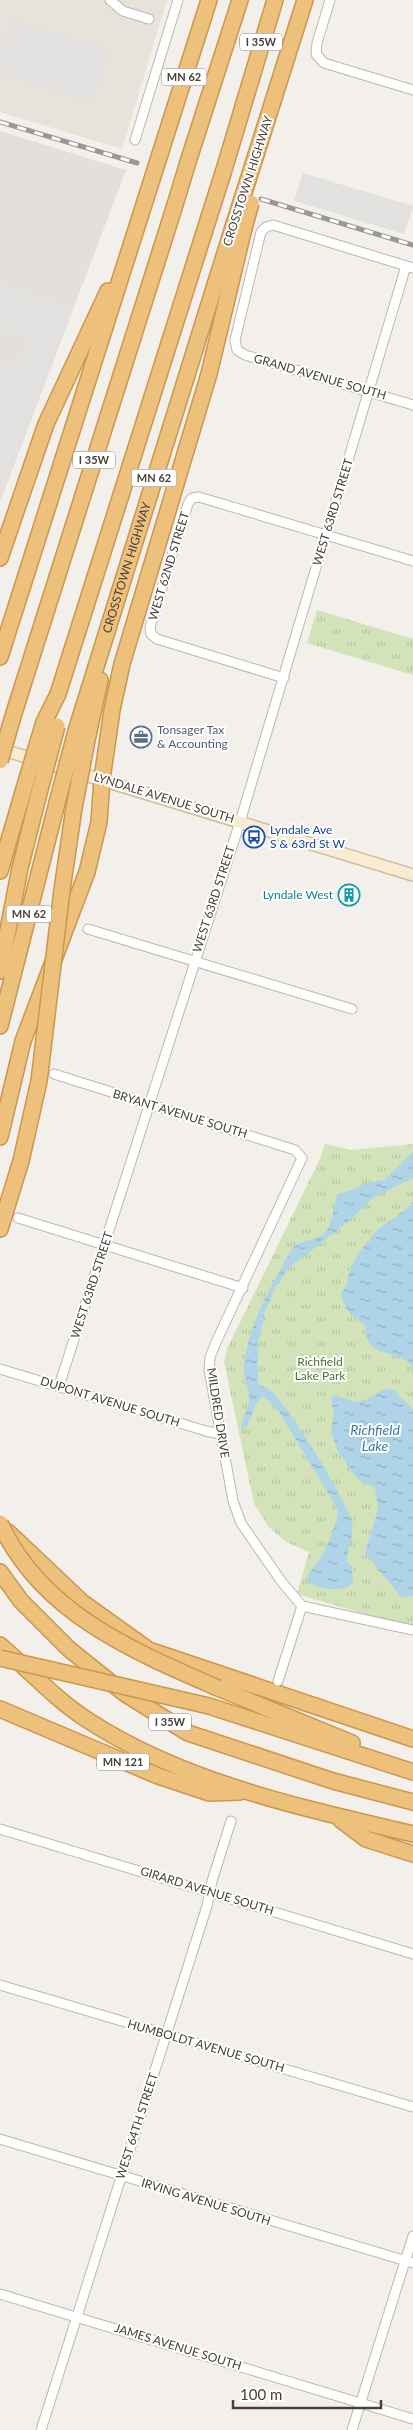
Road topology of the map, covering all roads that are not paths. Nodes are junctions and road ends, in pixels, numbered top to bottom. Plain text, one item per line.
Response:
1 (110, 0) edge
2 (178, 0) edge
3 (209, 0) edge
4 (240, 0) edge
5 (275, 0) edge
6 (305, 0) edge
7 (330, 0) edge
8 (149, 19) dead end
9 (413, 90) edge
10 (135, 140) dead end
11 (239, 226) junction
12 (135, 233) junction
13 (410, 267) edge
14 (369, 392) junction
15 (413, 405) edge
16 (326, 535) junction
17 (0, 558) edge
18 (413, 561) edge
19 (0, 657) edge
20 (284, 678) junction
21 (51, 724) junction
22 (82, 733) junction
23 (0, 749) edge
24 (0, 761) edge
25 (102, 779) junction
26 (240, 822) junction
27 (0, 871) edge
28 (413, 875) edge
29 (88, 929) dead end
30 (194, 962) junction
31 (0, 971) edge
32 (352, 1009) dead end
33 (0, 1026) edge
34 (54, 1074) dead end
35 (150, 1105) junction
36 (0, 1137) edge
37 (302, 1158) joint
38 (18, 1218) dead end
39 (0, 1229) edge
40 (105, 1244) junction
41 (243, 1288) junction
42 (0, 1369) edge
43 (59, 1386) junction
44 (220, 1434) junction
45 (0, 1523) edge
46 (0, 1572) edge
47 (302, 1606) junction
48 (413, 1630) edge
49 (1, 1649) edge
50 (278, 1681) dead end
51 (0, 1711) edge
52 (413, 1739) edge
53 (413, 1770) edge
54 (251, 1792) junction
55 (413, 1802) edge
56 (333, 1815) junction
57 (231, 1821) dead end
58 (0, 1829) edge
59 (413, 1834) edge
60 (413, 1854) edge
61 (210, 1892) junction
62 (413, 1954) edge
63 (0, 1985) edge
64 (166, 2034) junction
65 (413, 2107) edge
66 (0, 2139) edge
67 (121, 2176) junction
68 (413, 2236) edge
69 (409, 2262) edge
70 (0, 2294) edge
71 (77, 2317) junction
72 (360, 2403) junction
73 (413, 2419) edge
74 (41, 2430) edge
75 (352, 2430) edge

1 - 8 street
2 - 10 street
3 - 12 highway, MN 62, bridge
4 - 24 highway, I 35W, bridge
5 - 21 highway, I 35W, bridge
6 - 11 highway, CROSSTOWN HIGHWAY / MN 62, bridge
7 - 9 street
11 - 22 highway, CROSSTOWN HIGHWAY / MN 62
11 - 25 highway
12 - 17 highway
12 - 19 highway, MN 62
13 - 14 street, WEST 63RD STREET
13 - 14 street, GRAND AVENUE SOUTH
14 - 15 street, GRAND AVENUE SOUTH
14 - 16 street, WEST 63RD STREET
16 - 18 street
16 - 20 street, WEST 63RD STREET
16 - 20 street, WEST 62ND STREET
20 - 26 street, WEST 63RD STREET
21 - 27 highway, I 35W, bridge
21 - 31 highway, bridge
22 - 33 highway, CROSSTOWN HIGHWAY / MN 62, bridge
22 - 39 highway, bridge
23 - 25 main road, LYNDALE AVENUE SOUTH
25 - 26 main road, LYNDALE AVENUE SOUTH
25 - 36 highway
26 - 28 main road, LYNDALE AVENUE SOUTH
26 - 30 street, WEST 63RD STREET
29 - 30 street
30 - 32 street
30 - 35 street, WEST 63RD STREET
34 - 35 street, BRYANT AVENUE SOUTH
35 - 37 street, BRYANT AVENUE SOUTH
35 - 40 street, WEST 63RD STREET
37 - 41 street, MILDRED DRIVE
38 - 40 street
40 - 41 street
40 - 43 street, WEST 63RD STREET
41 - 44 street, MILDRED DRIVE
42 - 43 street, DUPONT AVENUE SOUTH
43 - 44 street, DUPONT AVENUE SOUTH
44 - 47 street, MILDRED DRIVE
45 - 52 highway
45 - 53 highway, bridge
46 - 55 highway, I 35W
47 - 48 street
47 - 50 street
49 - 53 highway, bridge
49 - 54 highway
51 - 54 highway, MN 121
54 - 56 highway
56 - 59 highway
56 - 60 highway
57 - 61 street, WEST 64TH STREET
58 - 61 street, GIRARD AVENUE SOUTH
61 - 62 street, GIRARD AVENUE SOUTH
61 - 64 street, WEST 64TH STREET
63 - 64 street, HUMBOLDT AVENUE SOUTH
64 - 65 street, HUMBOLDT AVENUE SOUTH
64 - 67 street, WEST 64TH STREET
66 - 67 street, IRVING AVENUE SOUTH
67 - 69 street, IRVING AVENUE SOUTH
67 - 71 street, WEST 64TH STREET
68 - 69 street
69 - 72 street
70 - 71 street, JAMES AVENUE SOUTH
71 - 72 street, JAMES AVENUE SOUTH
71 - 74 street, WEST 64TH STREET
72 - 73 street, JAMES AVENUE SOUTH
72 - 75 street

